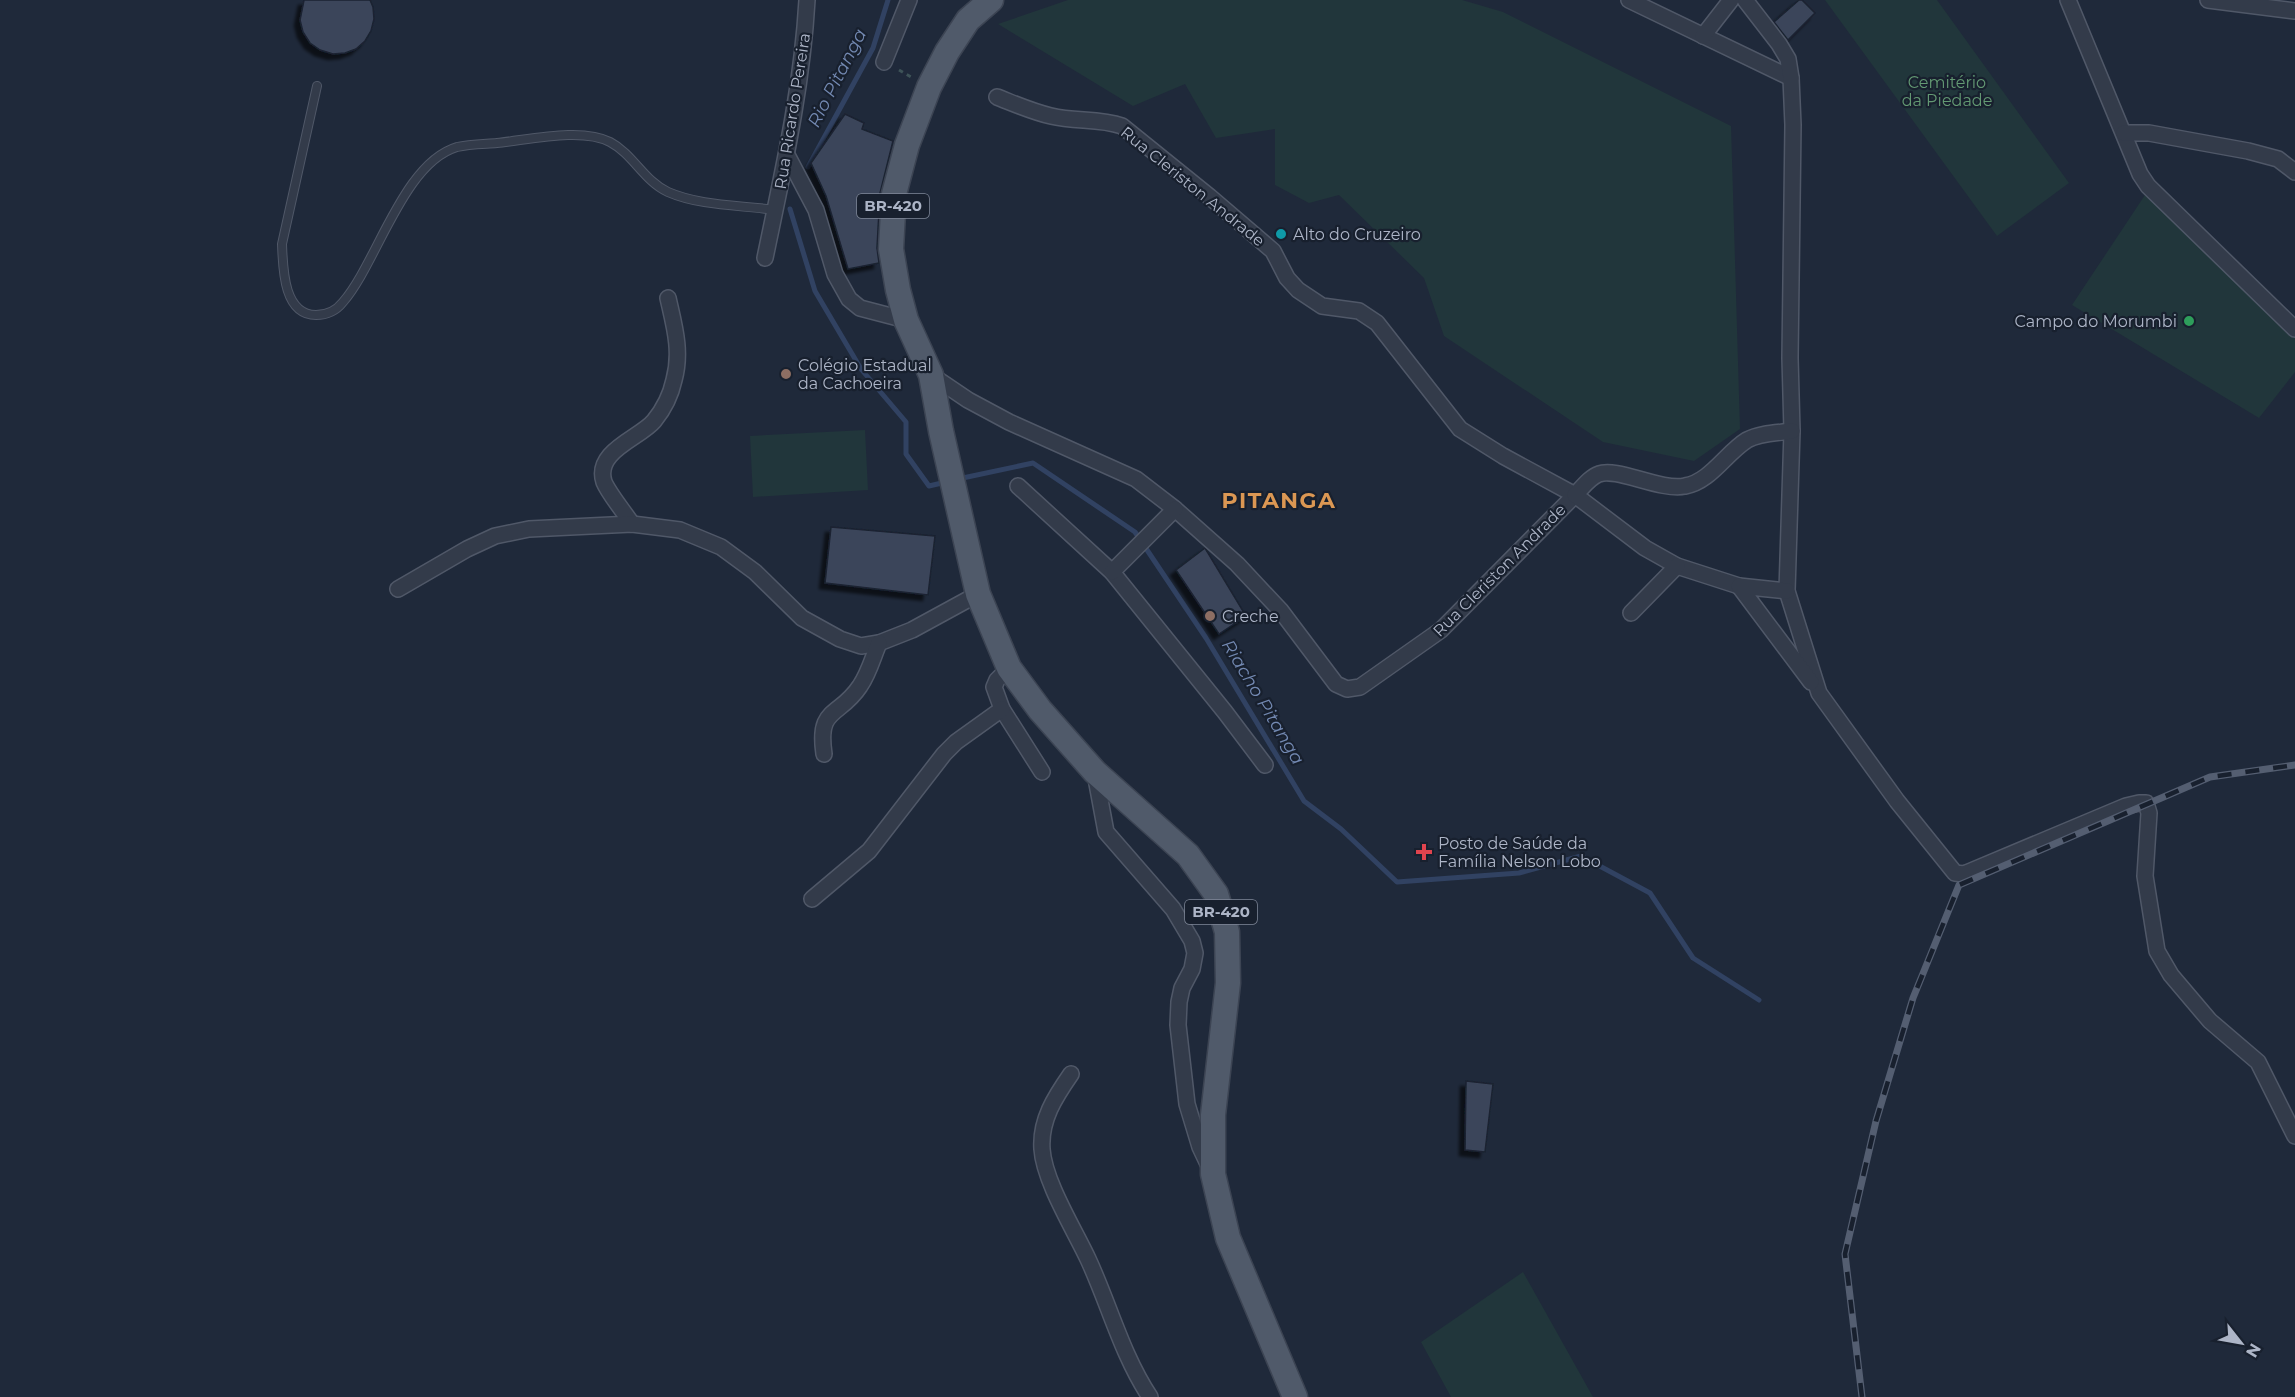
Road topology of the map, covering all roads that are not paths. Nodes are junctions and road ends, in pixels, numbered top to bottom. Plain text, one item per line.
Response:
1 (807, 0) edge
2 (909, 0) edge
3 (991, 0) edge
4 (1629, 0) edge
5 (1731, 0) edge
6 (1744, 0) edge
7 (2068, 0) edge
8 (2208, 0) edge
9 (2295, 11) edge
10 (1703, 36) junction
11 (884, 62) road end
12 (1791, 78) junction
13 (317, 86) dead end
14 (998, 98) dead end
15 (2124, 133) junction
16 (788, 157) junction
17 (2295, 172) edge
18 (775, 210) junction
19 (765, 258) dead end
20 (668, 297) dead end
21 (906, 320) junction
22 (2295, 328) edge
23 (932, 375) junction
24 (1792, 431) junction
25 (1018, 486) dead end
26 (1575, 495) junction
27 (1175, 509) junction
28 (632, 524) junction
29 (1677, 566) junction
30 (1112, 572) junction
31 (1740, 586) junction
32 (399, 589) dead end
33 (1787, 591) junction
34 (978, 594) junction
35 (1631, 613) dead end
36 (879, 643) junction
37 (1010, 668) junction
38 (1819, 693) junction
39 (1002, 709) junction
40 (824, 754) dead end
41 (1264, 765) dead end
42 (1042, 772) dead end
43 (1095, 772) junction
44 (812, 899) dead end
45 (1071, 1074) dead end
46 (2295, 1136) edge
47 (1213, 1174) junction
48 (1150, 1397) edge
49 (1295, 1397) edge

1 - 16 street, Rua Ricardo Pereira
2 - 11 street
3 - 21 main road, BR-420
4 - 10 street
5 - 10 street
6 - 12 street
7 - 15 street
8 - 9 street
10 - 12 street
12 - 24 street
13 - 18 lane
14 - 26 street, Rua Cleriston Andrade
15 - 17 street
15 - 22 street
16 - 18 street, Rua Ricardo Pereira
16 - 21 street
18 - 19 street, Rua Ricardo Pereira
20 - 28 street
21 - 23 main road, BR-420
23 - 27 street, Rua Cleriston Andrade
23 - 34 main road, BR-420
24 - 26 street
24 - 33 street
25 - 30 street
26 - 27 street, Rua Cleriston Andrade
26 - 29 street
27 - 30 street
28 - 32 street
28 - 36 street
29 - 31 street
29 - 35 street
30 - 41 street
31 - 33 street
31 - 38 street
33 - 38 street
34 - 36 street
34 - 37 main road, BR-420
36 - 40 street
37 - 39 street
37 - 43 main road, BR-420
38 - 46 street
39 - 42 street
39 - 44 street
43 - 47 street
43 - 47 main road, BR-420
45 - 48 street
47 - 49 main road, BR-420

